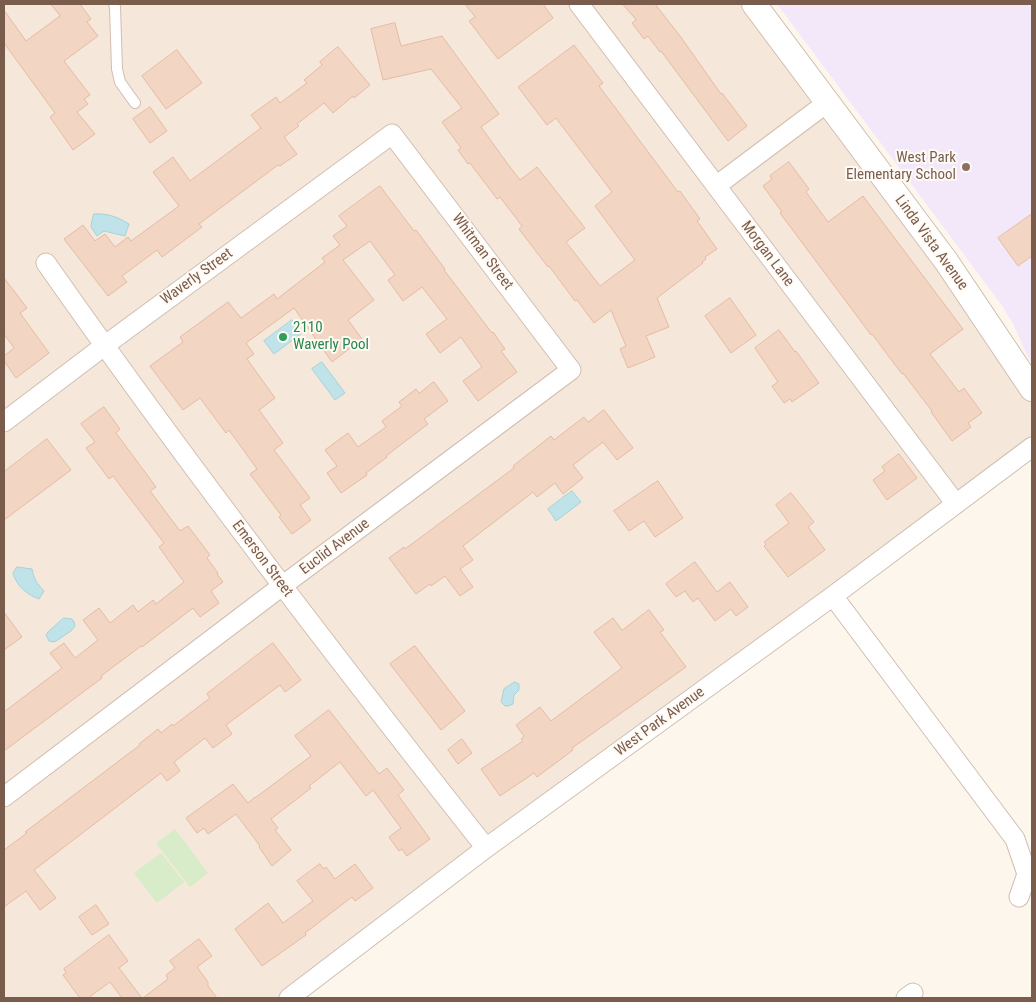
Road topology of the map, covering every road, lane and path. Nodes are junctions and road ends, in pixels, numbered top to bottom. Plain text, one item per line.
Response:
1 (114, 4) edge
2 (578, 4) edge
3 (754, 4) edge
4 (828, 102) junction
5 (136, 104) dead end
6 (392, 134) joint
7 (716, 186) junction
8 (46, 263) dead end
9 (104, 346) junction
10 (571, 370) joint
11 (1032, 389) edge
12 (4, 422) edge
13 (1032, 447) edge
14 (956, 504) junction
15 (282, 586) junction
16 (833, 596) junction
17 (4, 797) edge
18 (486, 848) junction
19 (1019, 896) dead end
20 (289, 998) edge

1 - 5 lane
2 - 7 street, Morgan Lane
3 - 4 street, Linda Vista Avenue
4 - 7 street
4 - 11 street, Linda Vista Avenue
6 - 9 street, Waverly Street
6 - 10 street, Whitman Street
7 - 14 street, Morgan Lane
8 - 9 street, Emerson Street
9 - 12 street, Waverly Street
9 - 15 street, Emerson Street
10 - 15 street, Euclid Avenue
13 - 14 street, West Park Avenue
14 - 16 street, West Park Avenue
15 - 17 street, Euclid Avenue
15 - 18 street, Emerson Street
16 - 18 street, West Park Avenue
16 - 19 street
18 - 20 street, West Park Avenue

